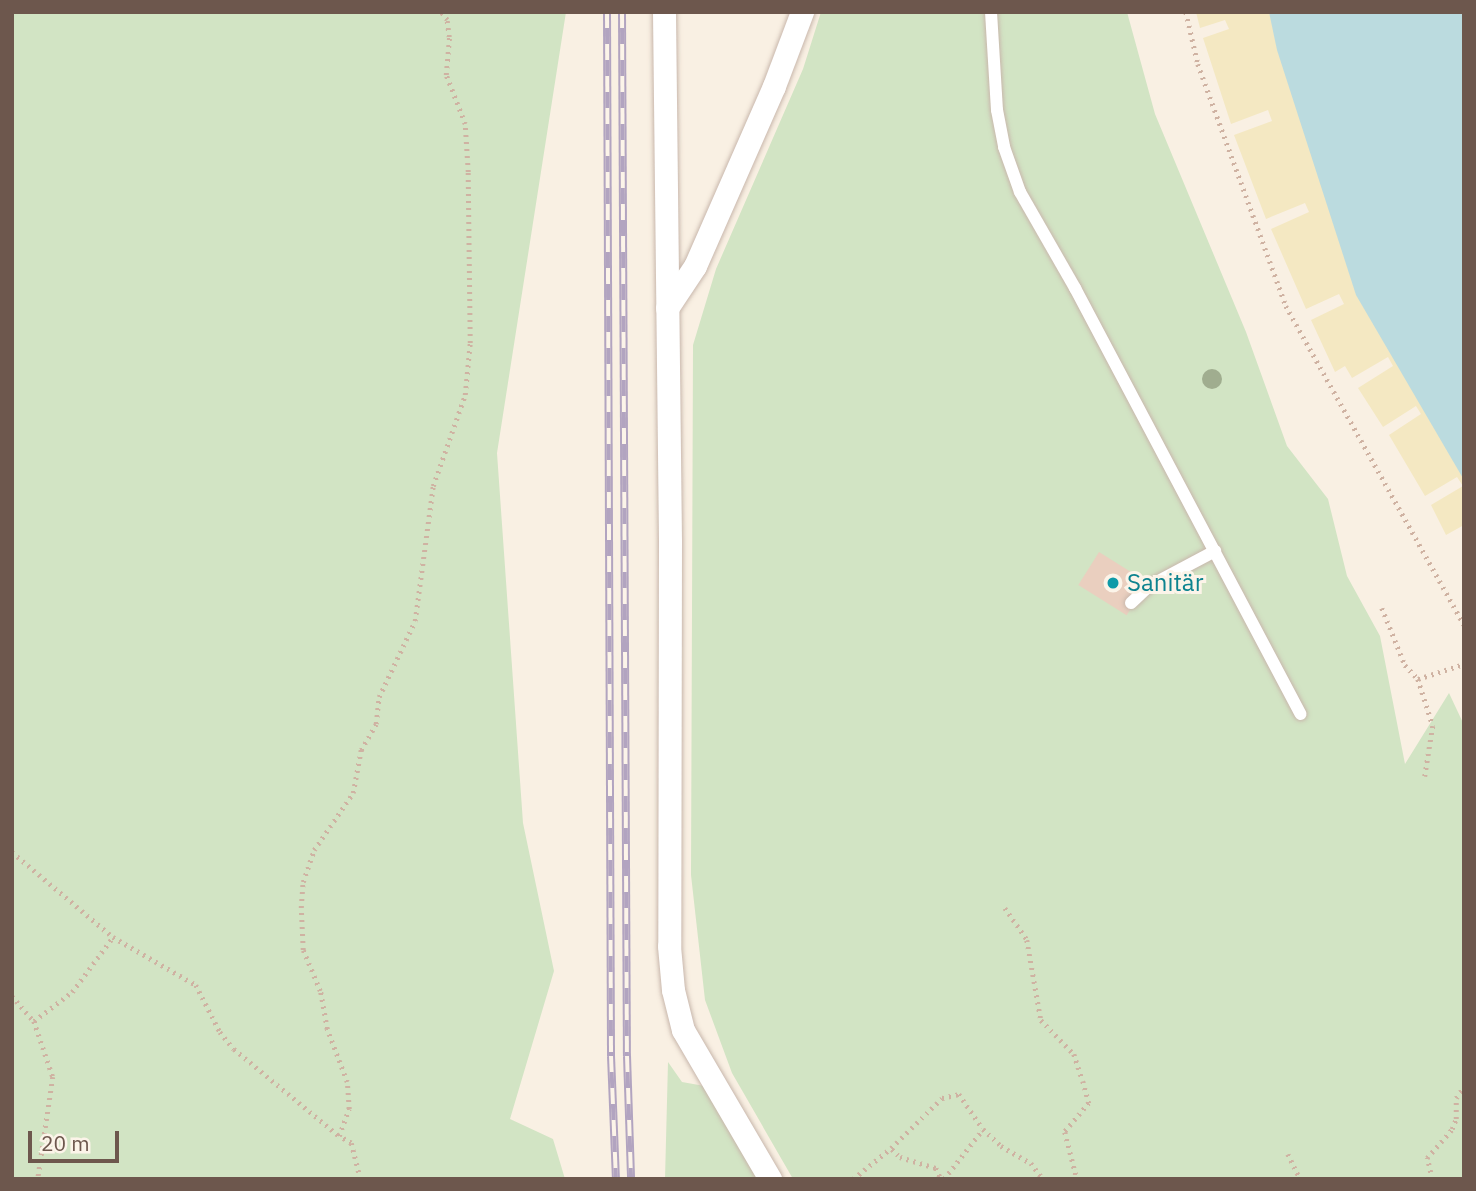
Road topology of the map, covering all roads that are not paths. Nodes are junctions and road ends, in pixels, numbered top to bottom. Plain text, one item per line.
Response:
1 (664, 12) edge
2 (802, 12) edge
3 (991, 12) edge
4 (667, 309) junction
5 (1215, 551) junction
6 (1131, 603) dead end
7 (1301, 714) dead end
8 (770, 1179) edge

1 - 4 street
2 - 4 street
3 - 5 lane
4 - 8 street
5 - 6 lane
5 - 7 lane

